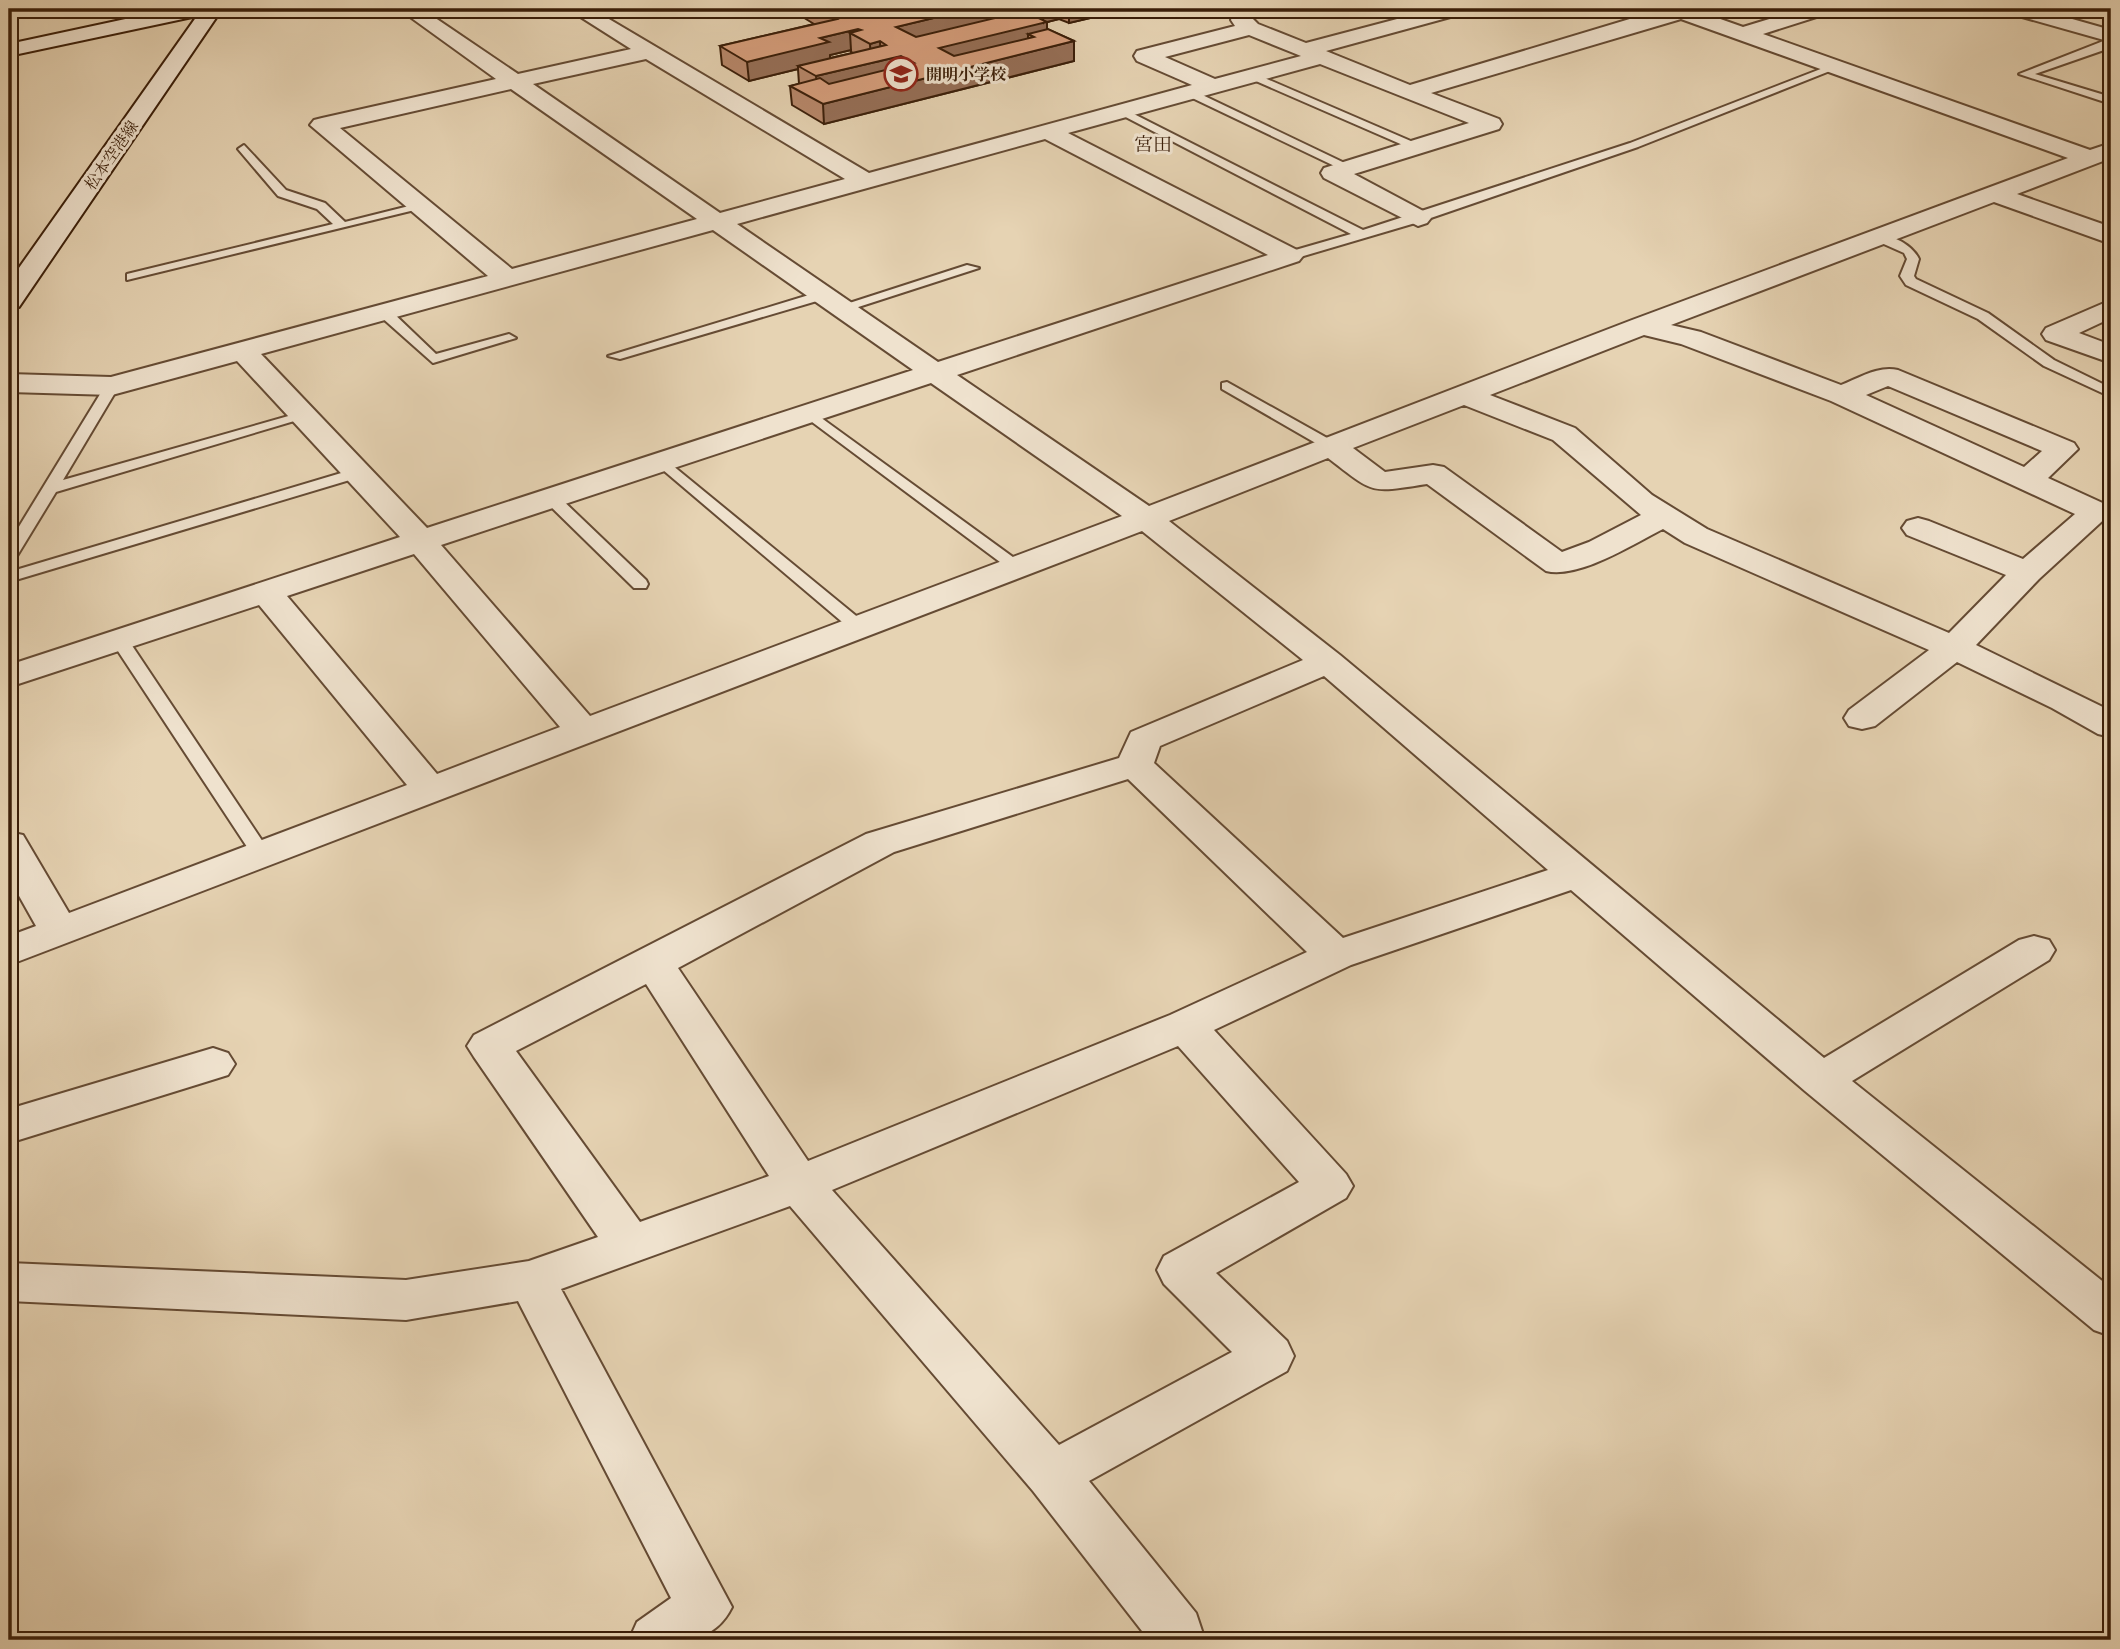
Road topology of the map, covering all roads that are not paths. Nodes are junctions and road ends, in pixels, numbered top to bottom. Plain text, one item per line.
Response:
1 (199, 9) edge
2 (212, 9) edge
3 (409, 9) edge
4 (578, 9) edge
5 (1458, 9) edge
6 (1822, 9) edge
7 (2015, 9) edge
8 (1677, 10) edge
9 (1251, 18) edge
10 (1742, 34) junction
11 (2111, 38) edge
12 (9, 50) edge
13 (648, 52) junction
14 (1313, 54) junction
15 (1835, 67) junction
16 (1253, 76) junction
17 (511, 82) junction
18 (1214, 87) junction
19 (1409, 92) junction
20 (1190, 93) junction
21 (2111, 101) edge
22 (1122, 112) junction
23 (1048, 132) junction
24 (1416, 147) junction
25 (244, 149) dead end
26 (2101, 154) edge
27 (1349, 168) junction
28 (867, 182) junction
29 (1997, 195) junction
30 (421, 206) junction
31 (1418, 218) junction
32 (722, 222) junction
33 (342, 226) junction
34 (1363, 234) junction
35 (2111, 236) edge
36 (1882, 238) junction
37 (1290, 256) junction
38 (972, 268) dead end
39 (132, 276) dead end
40 (508, 279) junction
41 (13, 288) edge
42 (832, 302) junction
43 (2111, 308) edge
44 (385, 313) junction
45 (1642, 326) junction
46 (509, 338) dead end
47 (244, 352) junction
48 (2111, 355) edge
49 (615, 356) dead end
50 (933, 371) junction
51 (9, 383) edge
52 (112, 386) junction
53 (1227, 386) dead end
54 (2111, 393) edge
55 (1841, 395) junction
56 (1466, 396) junction
57 (809, 412) junction
58 (304, 416) junction
59 (1331, 446) junction
60 (661, 461) junction
61 (358, 473) junction
62 (2028, 480) junction
63 (49, 489) junction
64 (550, 498) junction
65 (1144, 517) junction
66 (1662, 517) junction
67 (1918, 528) dead end
68 (421, 540) junction
69 (9, 556) edge
70 (1018, 568) junction
71 (2028, 572) junction
72 (9, 577) edge
73 (640, 584) dead end
74 (265, 591) junction
75 (860, 628) junction
76 (119, 639) junction
77 (1954, 648) junction
78 (1328, 662) junction
79 (9, 676) edge
80 (1862, 718) dead end
81 (2111, 726) edge
82 (583, 731) junction
83 (1135, 765) junction
84 (430, 789) junction
85 (9, 844) edge
86 (262, 855) junction
87 (1580, 873) junction
88 (60, 931) junction
89 (2034, 950) dead end
90 (9, 951) edge
91 (1336, 955) junction
92 (653, 962) junction
93 (1185, 1026) junction
94 (213, 1064) dead end
95 (1821, 1080) junction
96 (9, 1126) edge
97 (799, 1184) junction
98 (630, 1245) junction
99 (10, 1280) edge
100 (531, 1280) junction
101 (2111, 1316) edge
102 (1052, 1475) junction
103 (657, 1640) edge
104 (1177, 1640) edge

1 - 12 street
2 - 41 street, 松本空港線
3 - 17 street
4 - 13 street
5 - 14 street
6 - 10 street
7 - 11 street
8 - 10 street
8 - 19 street
9 - 14 street
9 - 18 street
10 - 15 street
11 - 21 lane
13 - 17 street
13 - 28 street
14 - 16 street
14 - 19 street
15 - 26 street
15 - 31 lane
16 - 18 street
16 - 24 lane
17 - 30 street
17 - 32 street
18 - 20 street
19 - 24 street
20 - 22 street
20 - 27 lane
22 - 23 street
22 - 34 lane
23 - 28 street
23 - 37 street
24 - 27 street
25 - 33 lane
26 - 29 street
27 - 31 street
28 - 32 street
29 - 35 street
29 - 36 street
30 - 33 lane
30 - 40 street
31 - 34 lane
32 - 40 street
32 - 42 street
33 - 39 lane
34 - 37 lane
36 - 45 street
36 - 54 lane
37 - 50 street
38 - 42 lane
40 - 44 street
42 - 49 lane
42 - 50 street
43 - 48 street
44 - 46 lane
44 - 47 street
45 - 55 street
45 - 56 street
47 - 52 street
47 - 58 street
50 - 57 street
50 - 65 street
51 - 52 street
52 - 63 lane
53 - 59 lane
55 - 62 street
55 - 62 street
56 - 59 street
56 - 66 street
57 - 60 street
57 - 70 lane
58 - 61 street
58 - 63 lane
59 - 65 street
59 - 66 street
60 - 64 street
60 - 75 lane
61 - 68 street
61 - 72 lane
62 - 71 street
63 - 69 lane
64 - 68 street
64 - 73 lane
65 - 70 street
65 - 78 street
66 - 77 street
67 - 71 street
68 - 74 street
68 - 82 street
70 - 75 street
71 - 77 street
74 - 76 street
74 - 84 street
75 - 82 street
76 - 79 street
76 - 86 lane
77 - 80 street
77 - 81 street
78 - 83 street
78 - 87 street
82 - 84 street
83 - 91 street
83 - 92 street
84 - 86 street
85 - 88 street
86 - 88 street
87 - 91 street
87 - 95 street
88 - 90 street
89 - 95 street
91 - 93 street
92 - 97 street
92 - 98 street
93 - 97 street
93 - 102 street
94 - 96 street
95 - 101 street
97 - 98 street
97 - 102 street
98 - 100 street
99 - 100 street
100 - 103 street
102 - 104 street

